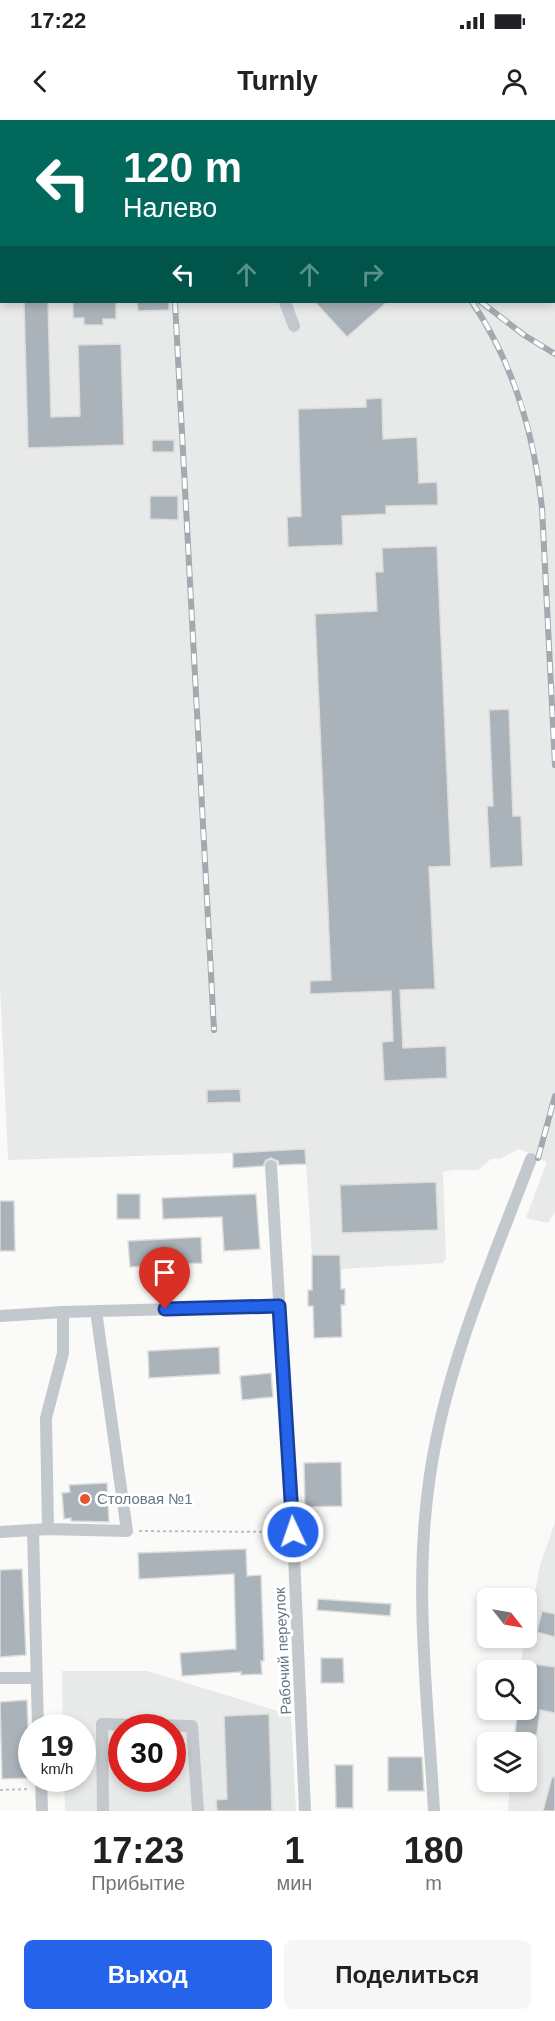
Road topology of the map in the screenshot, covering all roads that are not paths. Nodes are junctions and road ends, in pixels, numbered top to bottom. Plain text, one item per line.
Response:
1 (285, 303) edge
2 (294, 326) dead end
3 (531, 1159) dead end
4 (271, 1166) dead end
5 (279, 1306) junction
6 (96, 1311) junction
7 (63, 1312) junction
8 (0, 1316) edge
9 (48, 1529) junction
10 (33, 1530) junction
11 (0, 1532) edge
12 (0, 1678) edge
13 (36, 1678) junction
14 (37, 1714) edge
15 (41, 1792) edge
16 (42, 1811) edge
17 (103, 1811) edge
18 (198, 1811) edge
19 (305, 1811) edge
20 (434, 1811) edge

1 - 2 street
3 - 20 street
4 - 5 street, Рабочий переулок
5 - 6 street
5 - 19 street, Рабочий переулок
6 - 7 street
6 - 9 street
7 - 8 street
7 - 9 street
9 - 10 street
10 - 11 street
10 - 13 street
12 - 13 street
13 - 14 street
15 - 16 street
17 - 18 street

